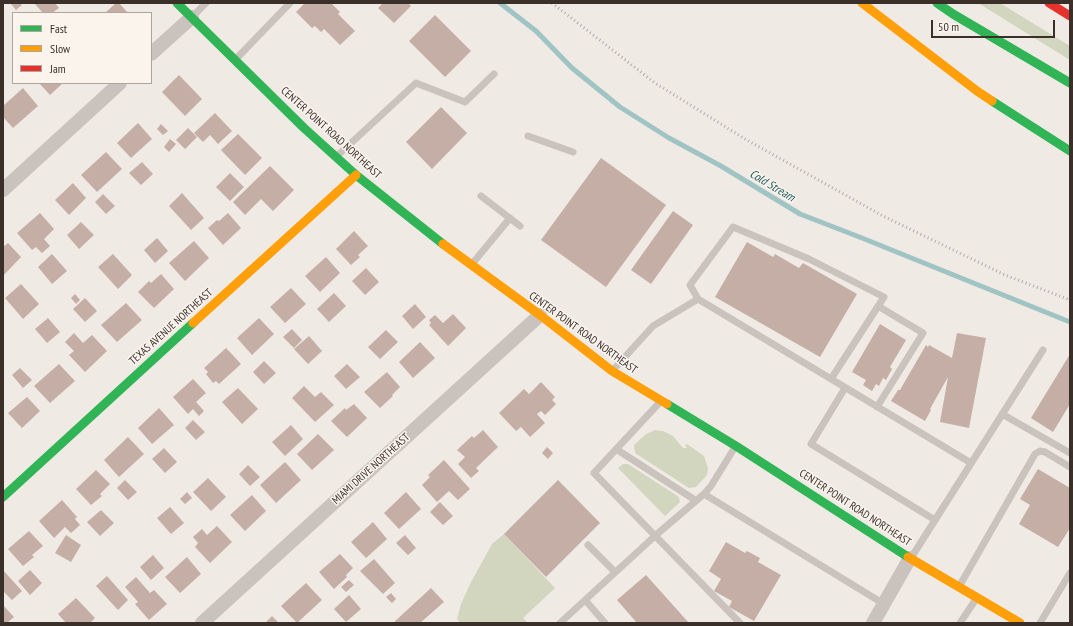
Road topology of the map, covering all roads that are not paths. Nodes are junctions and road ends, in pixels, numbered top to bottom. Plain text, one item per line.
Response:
1 (177, 3) edge
2 (206, 3) edge
3 (290, 3) edge
4 (862, 3) edge
5 (937, 3) edge
6 (1049, 3) edge
7 (1070, 16) edge
8 (192, 17) junction
9 (152, 53) edge
10 (235, 60) junction
11 (494, 74) dead end
12 (1070, 83) edge
13 (119, 84) edge
14 (528, 136) dead end
15 (1070, 151) edge
16 (573, 152) dead end
17 (336, 157) junction
18 (356, 175) junction
19 (3, 190) edge
20 (481, 196) dead end
21 (510, 218) junction
22 (520, 226) dead end
23 (471, 266) junction
24 (698, 299) junction
25 (878, 306) junction
26 (540, 315) junction
27 (1043, 350) dead end
28 (612, 371) junction
29 (831, 379) junction
30 (845, 388) junction
31 (661, 401) junction
32 (877, 407) junction
33 (1002, 414) junction
34 (736, 446) junction
35 (616, 450) junction
36 (1070, 453) edge
37 (971, 463) junction
38 (1070, 467) edge
39 (704, 494) junction
40 (3, 497) edge
41 (695, 500) junction
42 (935, 520) junction
43 (656, 535) junction
44 (588, 545) dead end
45 (910, 558) junction
46 (615, 572) junction
47 (1070, 573) edge
48 (959, 587) junction
49 (977, 598) junction
50 (586, 601) junction
51 (884, 604) junction
52 (202, 623) edge
53 (560, 623) edge
54 (605, 623) edge
55 (740, 623) edge
56 (873, 623) edge
57 (960, 623) edge
58 (1020, 623) edge
59 (1040, 623) edge

1 - 8 main road, CENTER POINT ROAD NORTHEAST
2 - 8 lane
3 - 10 lane
4 - 15 main road
5 - 12 main road
6 - 7 main road
8 - 9 street
8 - 10 main road, CENTER POINT ROAD NORTHEAST
10 - 17 main road, CENTER POINT ROAD NORTHEAST
11 - 17 lane
13 - 19 street
14 - 16 lane
17 - 18 main road, CENTER POINT ROAD NORTHEAST
18 - 23 main road, CENTER POINT ROAD NORTHEAST
18 - 40 main road, TEXAS AVENUE NORTHEAST
20 - 21 lane
21 - 22 lane
21 - 23 lane
23 - 26 main road, CENTER POINT ROAD NORTHEAST
24 - 25 lane
24 - 28 lane
24 - 29 lane
25 - 29 lane
25 - 32 lane
26 - 28 main road, CENTER POINT ROAD NORTHEAST
26 - 52 street, MIAMI DRIVE NORTHEAST
27 - 33 lane
28 - 31 main road, CENTER POINT ROAD NORTHEAST
29 - 30 lane
30 - 32 lane
30 - 42 lane
31 - 34 main road, CENTER POINT ROAD NORTHEAST
31 - 35 lane
32 - 37 lane
33 - 36 lane
33 - 37 lane
34 - 39 lane
34 - 45 main road, CENTER POINT ROAD NORTHEAST
35 - 41 lane
35 - 43 lane
37 - 42 lane
38 - 48 lane
39 - 41 lane
39 - 51 lane
41 - 43 lane
42 - 45 lane
43 - 46 lane
43 - 55 lane
44 - 46 lane
45 - 48 main road, CENTER POINT ROAD NORTHEAST
45 - 51 street
46 - 50 lane
47 - 59 lane
48 - 49 main road, CENTER POINT ROAD NORTHEAST
49 - 57 lane
49 - 58 main road, CENTER POINT ROAD NORTHEAST
50 - 53 lane
50 - 54 lane
51 - 56 street

